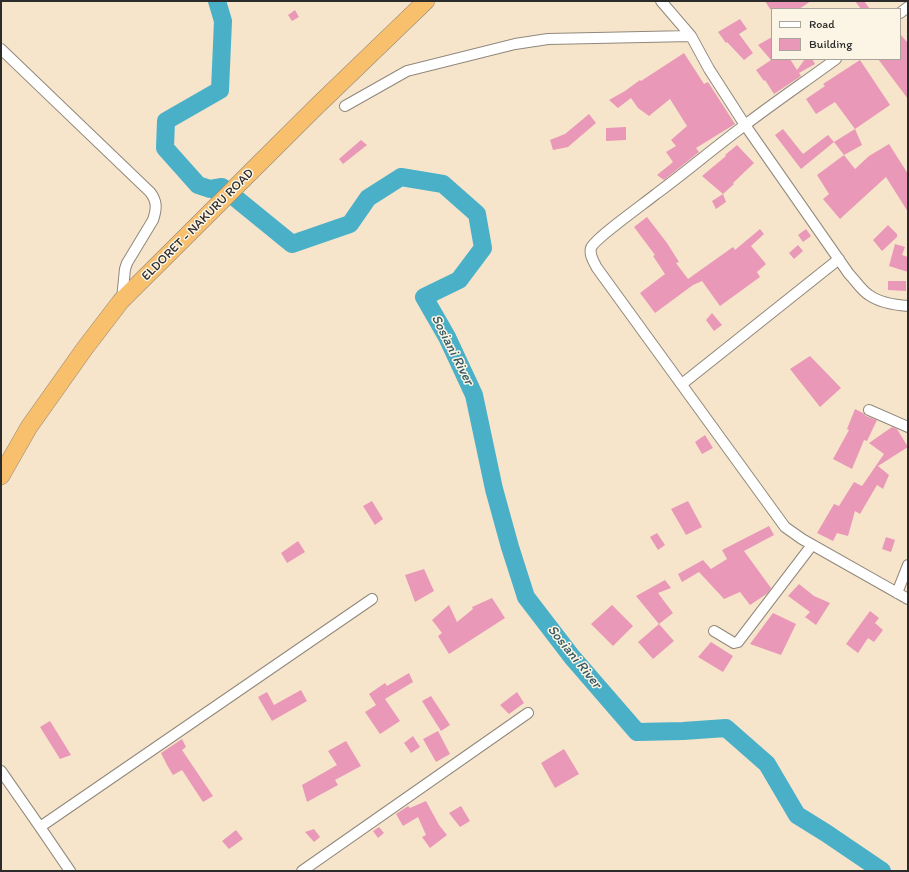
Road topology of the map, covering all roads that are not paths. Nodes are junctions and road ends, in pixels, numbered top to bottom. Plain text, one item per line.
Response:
1 (426, 1) edge
2 (661, 1) edge
3 (691, 36) junction
4 (1, 49) edge
5 (835, 60) edge
6 (345, 106) dead end
7 (745, 125) junction
8 (839, 259) junction
9 (122, 301) junction
10 (908, 306) edge
11 (682, 384) junction
12 (869, 410) dead end
13 (908, 427) edge
14 (1, 476) edge
15 (812, 545) junction
16 (908, 565) edge
17 (897, 593) junction
18 (908, 598) edge
19 (372, 599) dead end
20 (714, 631) dead end
21 (528, 713) dead end
22 (1, 771) edge
23 (40, 827) junction
24 (70, 871) edge
25 (302, 871) edge

1 - 9 highway, ELDORET - NAKURU ROAD
2 - 3 street
3 - 6 street
3 - 7 street
4 - 9 street
5 - 7 street
7 - 8 street
7 - 11 street
8 - 10 street
8 - 11 street
9 - 14 highway, ELDORET - NAKURU ROAD
11 - 15 street
12 - 13 street
15 - 17 street
15 - 20 street
16 - 17 street
17 - 18 street
19 - 23 street
21 - 25 street
22 - 23 street
23 - 24 street

